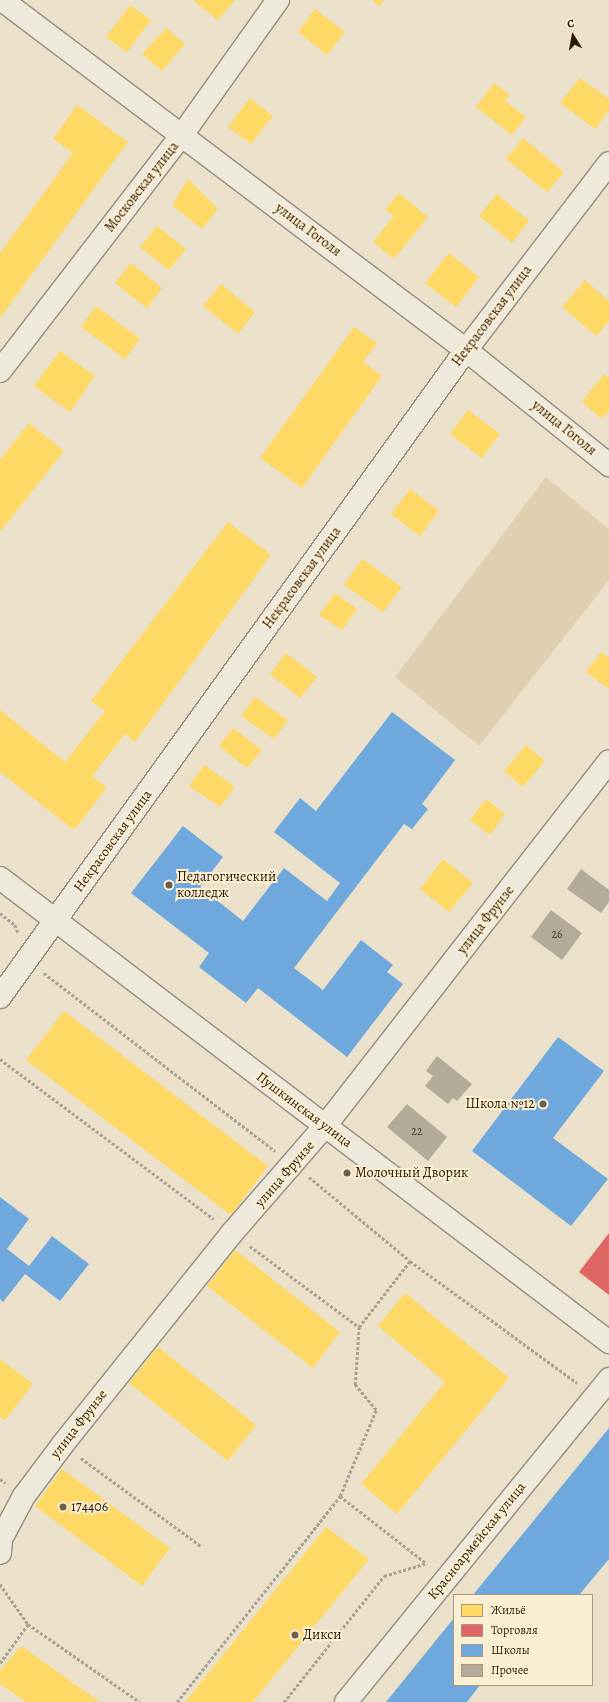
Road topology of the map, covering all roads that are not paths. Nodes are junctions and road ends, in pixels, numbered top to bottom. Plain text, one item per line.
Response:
1 (2, 0) edge
2 (278, 0) edge
3 (182, 135) junction
4 (609, 163) edge
5 (466, 350) junction
6 (0, 371) edge
7 (609, 465) edge
8 (609, 761) edge
9 (0, 878) edge
10 (55, 920) junction
11 (0, 997) edge
12 (325, 1126) junction
13 (609, 1342) edge
14 (609, 1379) edge
15 (0, 1553) edge
16 (346, 1702) edge

1 - 3 street, улица Гоголя
2 - 3 street, Московская улица
3 - 5 street, улица Гоголя
3 - 6 street, Московская улица
4 - 5 street, Некрасовская улица
5 - 7 street, улица Гоголя
5 - 10 street, Некрасовская улица
8 - 12 street, улица Фрунзе
9 - 10 street, Пушкинская улица
10 - 11 street, Некрасовская улица
10 - 12 street, Пушкинская улица
12 - 13 street, Пушкинская улица
12 - 15 street, улица Фрунзе
14 - 16 street, Красноармейская улица

